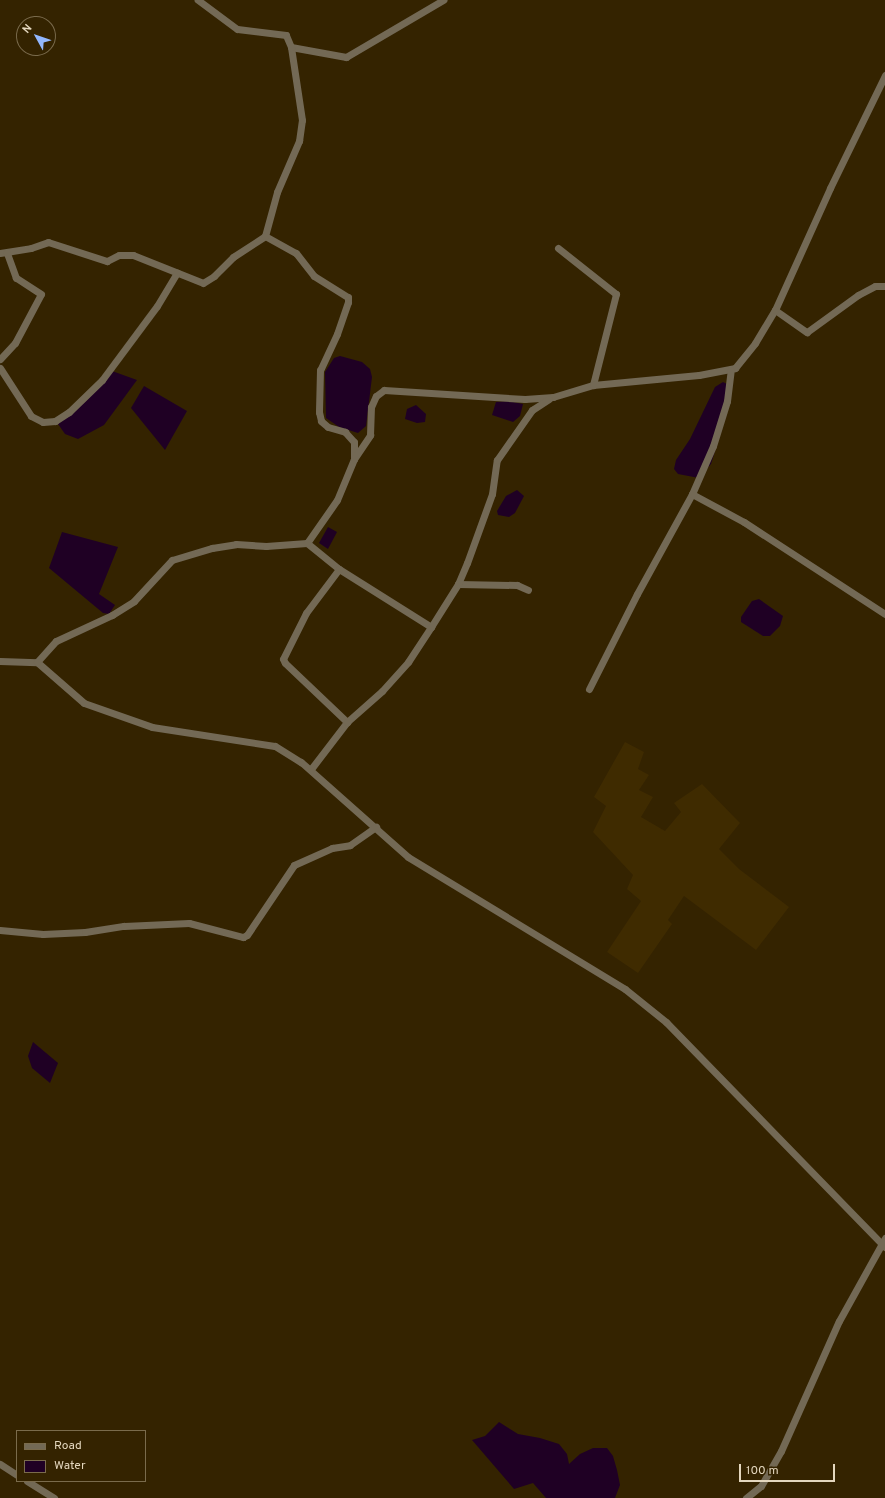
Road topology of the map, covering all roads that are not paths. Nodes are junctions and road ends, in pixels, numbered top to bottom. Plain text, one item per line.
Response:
1 (198, 0) edge
2 (443, 0) edge
3 (291, 47) junction
4 (885, 75) edge
5 (265, 236) junction
6 (558, 248) dead end
7 (3, 253) edge
8 (177, 273) junction
9 (885, 286) edge
10 (775, 310) junction
11 (0, 359) edge
12 (0, 368) edge
13 (731, 370) junction
14 (593, 385) junction
15 (553, 397) junction
16 (354, 459) junction
17 (692, 494) junction
18 (307, 543) junction
19 (339, 569) junction
20 (458, 584) junction
21 (528, 590) dead end
22 (885, 614) edge
23 (431, 627) junction
24 (0, 661) edge
25 (37, 662) junction
26 (589, 690) dead end
27 (347, 722) junction
28 (311, 769) junction
29 (376, 827) junction
30 (0, 930) edge
31 (884, 1243) edge
32 (0, 1464) edge
33 (16, 1474) edge
34 (29, 1482) edge
35 (54, 1498) edge
36 (746, 1498) edge

1 - 3 street
2 - 3 street
3 - 5 street
4 - 10 street
5 - 8 street
5 - 16 street
6 - 14 street
7 - 8 street
7 - 11 street
8 - 12 street
9 - 10 street
10 - 13 street
13 - 14 street
13 - 17 street
14 - 15 street
15 - 16 street
15 - 20 street
16 - 18 street
17 - 22 street
17 - 26 street
18 - 19 street
18 - 25 street
19 - 23 street
19 - 27 street
20 - 21 street
20 - 23 street
23 - 27 street
24 - 25 street
25 - 28 street
27 - 28 street
28 - 29 street
29 - 30 street
29 - 31 street
31 - 36 street
32 - 33 street
34 - 35 street

